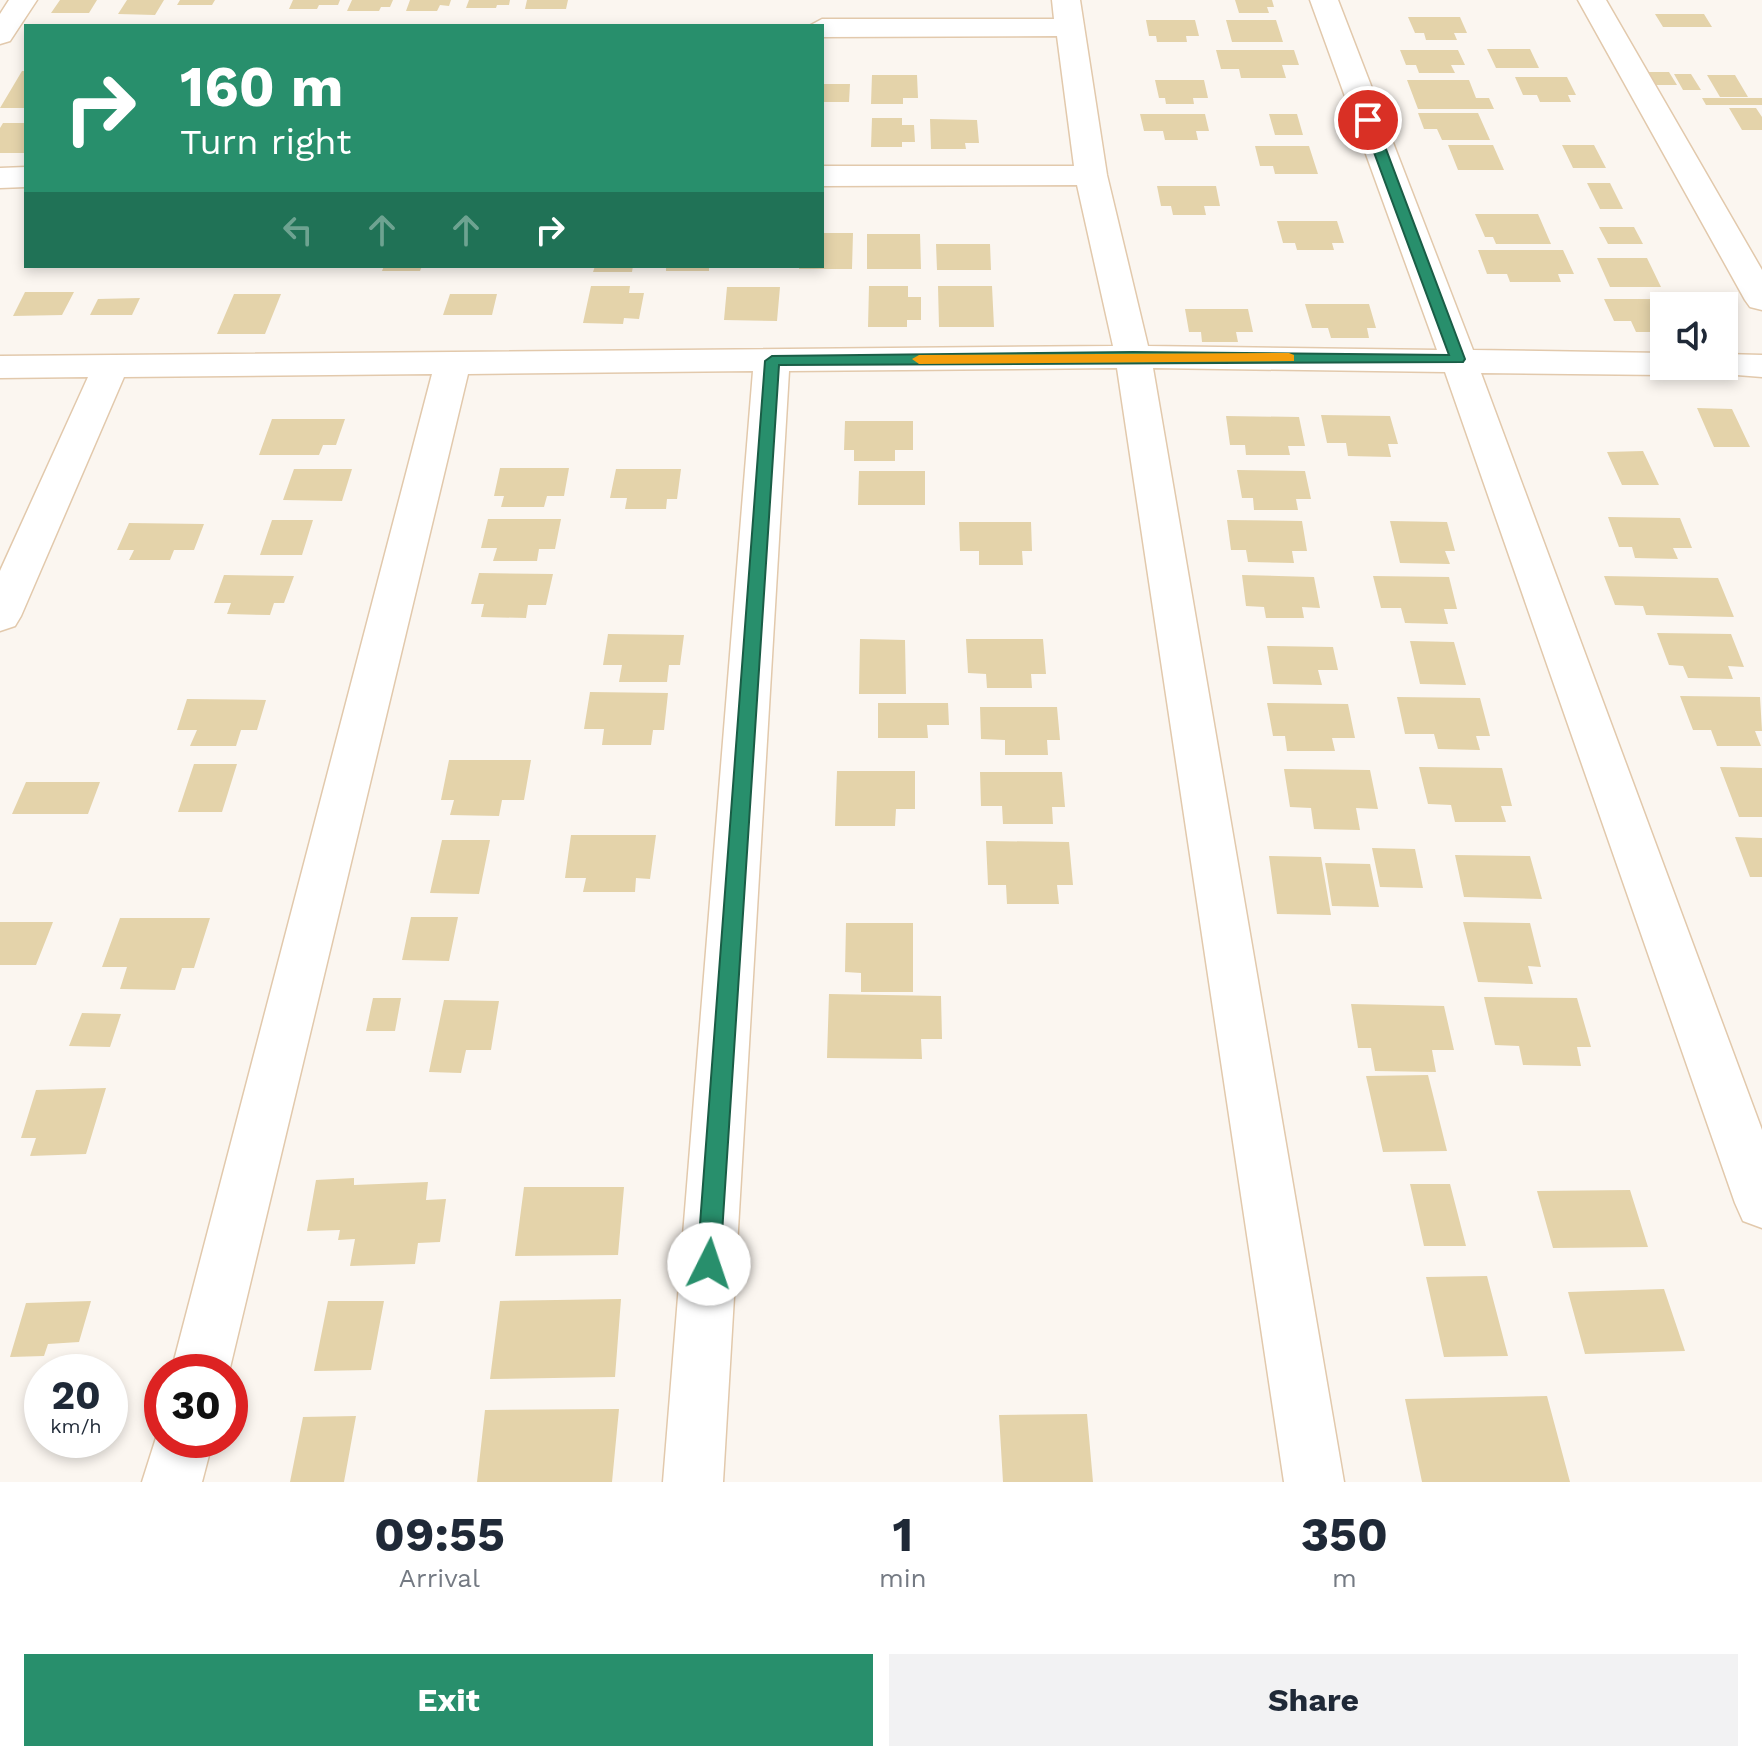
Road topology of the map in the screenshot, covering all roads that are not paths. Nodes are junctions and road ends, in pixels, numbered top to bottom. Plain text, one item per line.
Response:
1 (23, 0) edge
2 (1324, 0) edge
3 (1592, 0) edge
4 (1068, 14) edge
5 (824, 28) edge
6 (7, 32) edge
7 (1091, 175) junction
8 (824, 176) edge
9 (24, 177) edge
10 (0, 178) edge
11 (1762, 300) edge
12 (1133, 357) junction
13 (1458, 359) junction
14 (453, 361) junction
15 (772, 361) junction
16 (1650, 364) edge
17 (1738, 365) edge
18 (111, 366) junction
19 (1762, 366) edge
20 (0, 367) edge
21 (0, 616) edge
22 (1762, 1203) edge
23 (205, 1354) edge
24 (178, 1458) edge
25 (172, 1482) edge
26 (693, 1482) edge
27 (1314, 1482) edge

1 - 6 street
2 - 13 street
3 - 11 street
4 - 5 street
4 - 7 street
7 - 8 street
7 - 12 street
9 - 10 street
12 - 13 street
12 - 15 street
12 - 27 street
13 - 16 street
13 - 22 street
14 - 15 street
14 - 18 street
14 - 23 street
15 - 26 street
17 - 19 street
18 - 20 street
18 - 21 street
24 - 25 street

